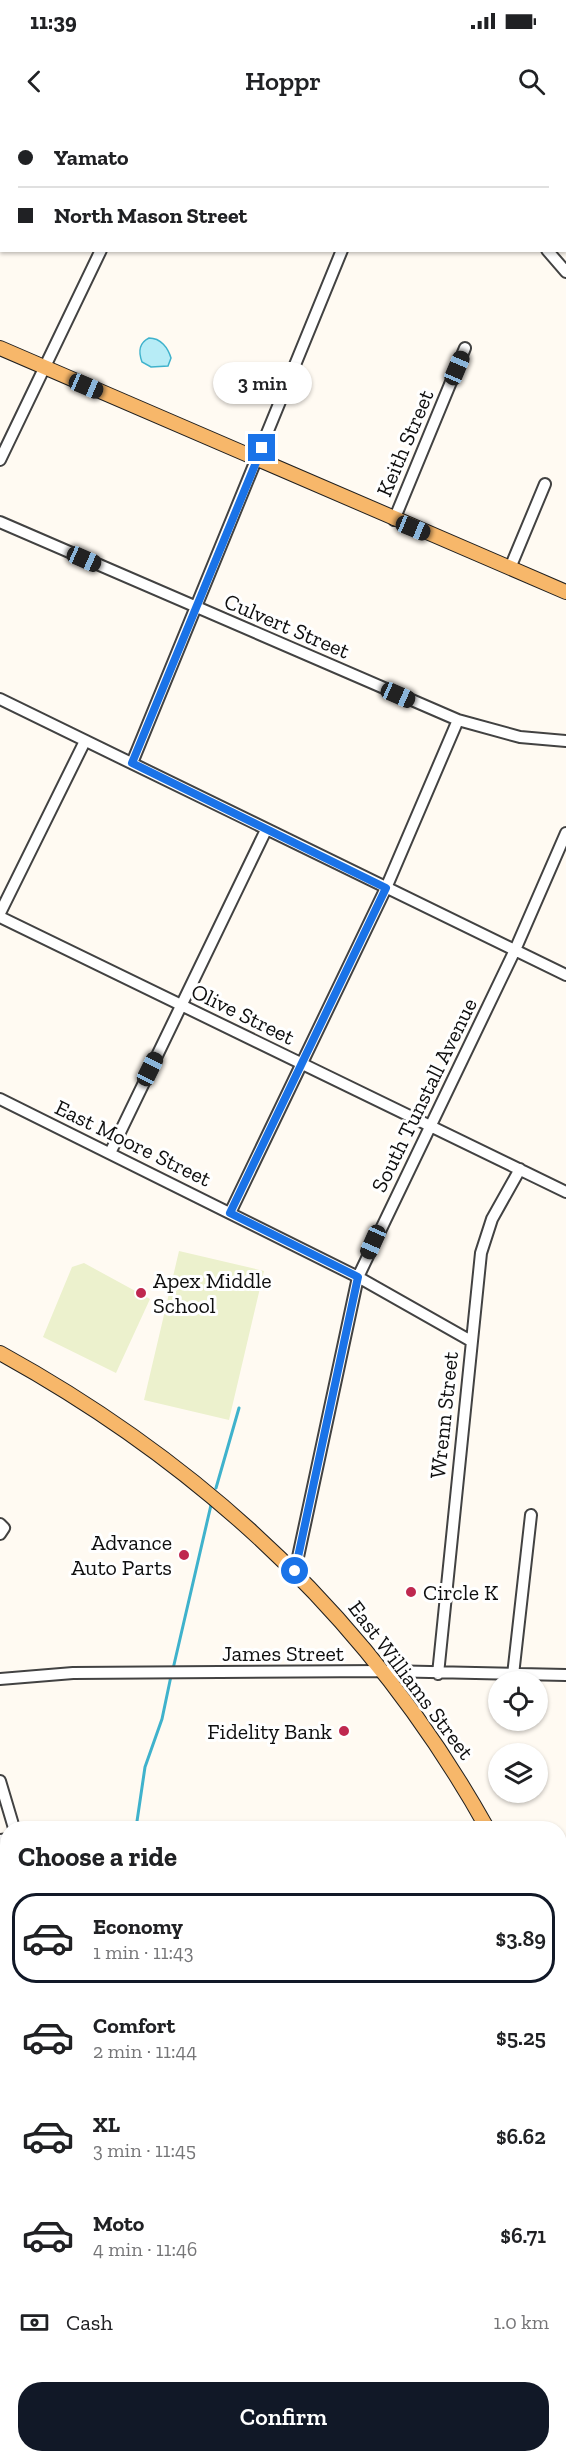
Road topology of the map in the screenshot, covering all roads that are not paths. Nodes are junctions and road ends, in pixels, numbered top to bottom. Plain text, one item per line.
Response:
1 (100, 252) edge
2 (341, 252) edge
3 (550, 252) edge
4 (566, 272) edge
5 (0, 348) edge
6 (465, 348) dead end
7 (45, 368) junction
8 (256, 459) junction
9 (0, 460) edge
10 (545, 484) dead end
11 (394, 520) junction
12 (0, 522) edge
13 (510, 567) junction
14 (566, 592) edge
15 (196, 608) junction
16 (0, 699) edge
17 (458, 720) junction
18 (85, 741) junction
19 (566, 741) edge
20 (132, 763) junction
21 (266, 830) junction
22 (566, 833) edge
23 (386, 888) junction
24 (0, 915) edge
25 (515, 950) junction
26 (566, 975) edge
27 (180, 1005) junction
28 (303, 1065) junction
29 (0, 1099) edge
30 (430, 1127) junction
31 (110, 1153) junction
32 (519, 1169) junction
33 (566, 1192) edge
34 (230, 1213) junction
35 (358, 1277) junction
36 (471, 1341) junction
37 (0, 1353) edge
38 (531, 1515) dead end
39 (295, 1571) junction
40 (384, 1671) junction
41 (513, 1671) edge
42 (438, 1674) junction
43 (488, 1675) edge
44 (548, 1675) edge
45 (566, 1675) edge
46 (0, 1679) edge
47 (0, 1781) edge
48 (12, 1821) edge
49 (484, 1821) edge

1 - 7 street
2 - 8 street
3 - 4 street
5 - 7 main road
6 - 11 street, Keith Street
7 - 8 main road
7 - 9 street
8 - 11 main road
8 - 15 street
10 - 13 street
11 - 13 main road
12 - 15 street, Culvert Street
13 - 14 main road
15 - 17 street, Culvert Street
15 - 20 street
16 - 18 street
17 - 19 street, Culvert Street
17 - 23 street
18 - 20 street
18 - 24 street
20 - 21 street
21 - 23 street
21 - 27 street
22 - 25 street, South Tunstall Avenue
23 - 25 street
23 - 28 street
24 - 27 street, Olive Street
25 - 26 street
25 - 30 street, South Tunstall Avenue
27 - 28 street, Olive Street
27 - 31 street
28 - 30 street, Olive Street
28 - 34 street
29 - 31 street, East Moore Street
30 - 32 street, Olive Street
30 - 35 street, South Tunstall Avenue
31 - 34 street, East Moore Street
32 - 33 street, Olive Street
32 - 36 street, Wrenn Street
34 - 35 street, East Moore Street
35 - 36 street, East Moore Street
35 - 39 street, South Tunstall Avenue
36 - 42 street, Wrenn Street
37 - 39 main road, East Williams Street
38 - 41 street
39 - 40 main road, East Williams Street
40 - 42 street, James Street
40 - 46 street, James Street
40 - 49 main road, East Williams Street
42 - 43 street, James Street
44 - 45 street, James Street
47 - 48 street

